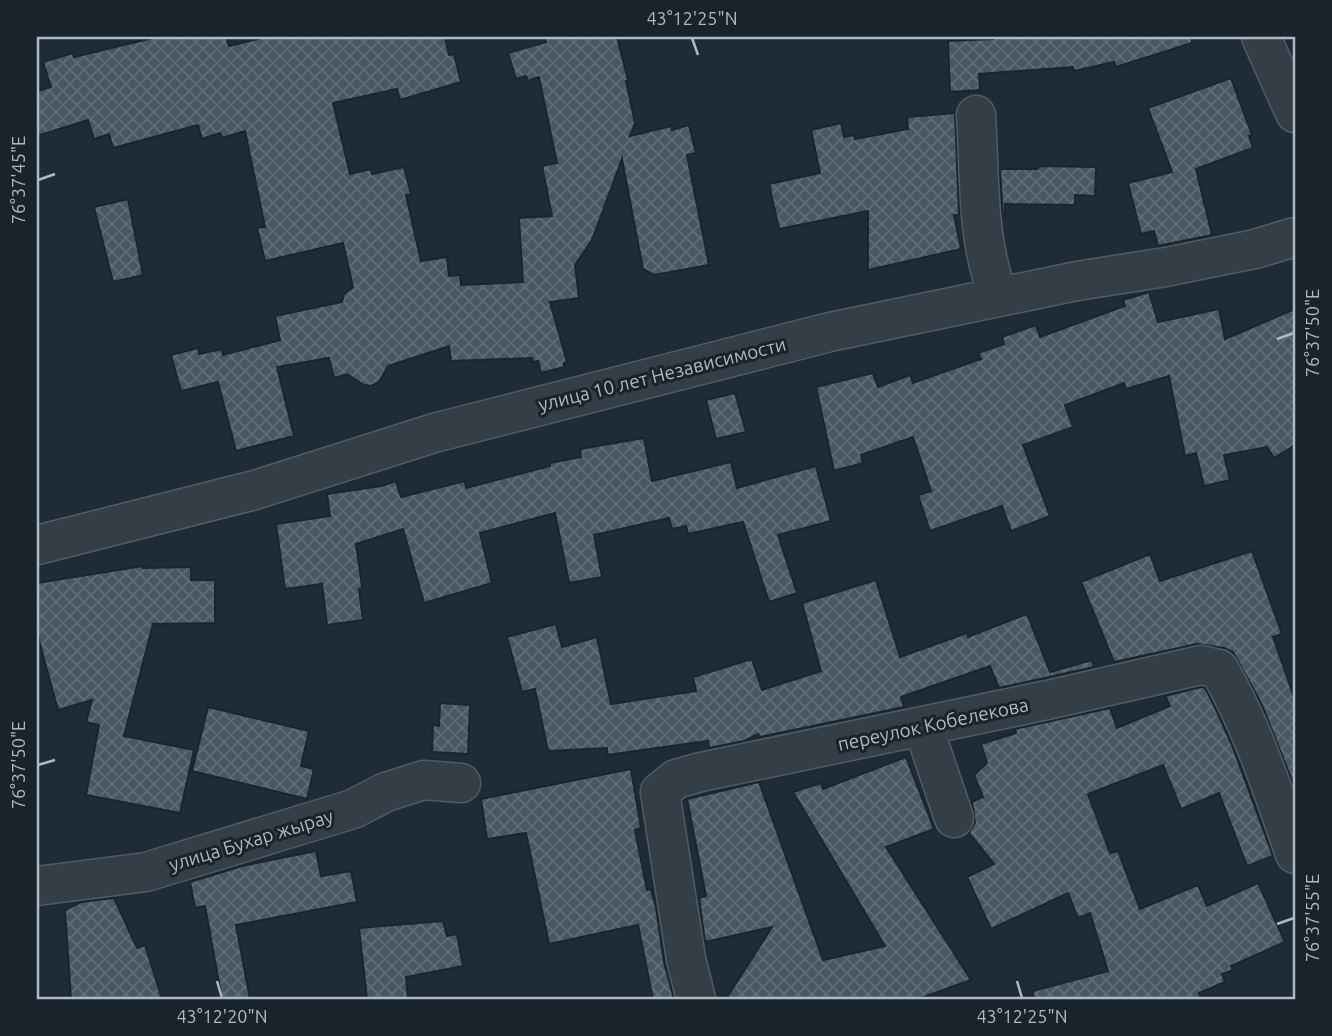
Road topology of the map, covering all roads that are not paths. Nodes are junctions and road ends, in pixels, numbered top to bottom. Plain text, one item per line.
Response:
1 (1261, 37) edge
2 (1295, 113) edge
3 (976, 115) dead end
4 (1295, 237) edge
5 (999, 297) junction
6 (37, 545) edge
7 (923, 726) junction
8 (461, 783) dead end
9 (954, 818) dead end
10 (1295, 854) edge
11 (37, 886) edge
12 (696, 999) edge

1 - 2 street
3 - 5 street
4 - 5 street, улица 10 лет Независимости
5 - 6 street, улица 10 лет Независимости
7 - 9 street
7 - 10 street, переулок Кобелекова
7 - 12 street, переулок Кобелекова
8 - 11 street, улица Бухар жырау

